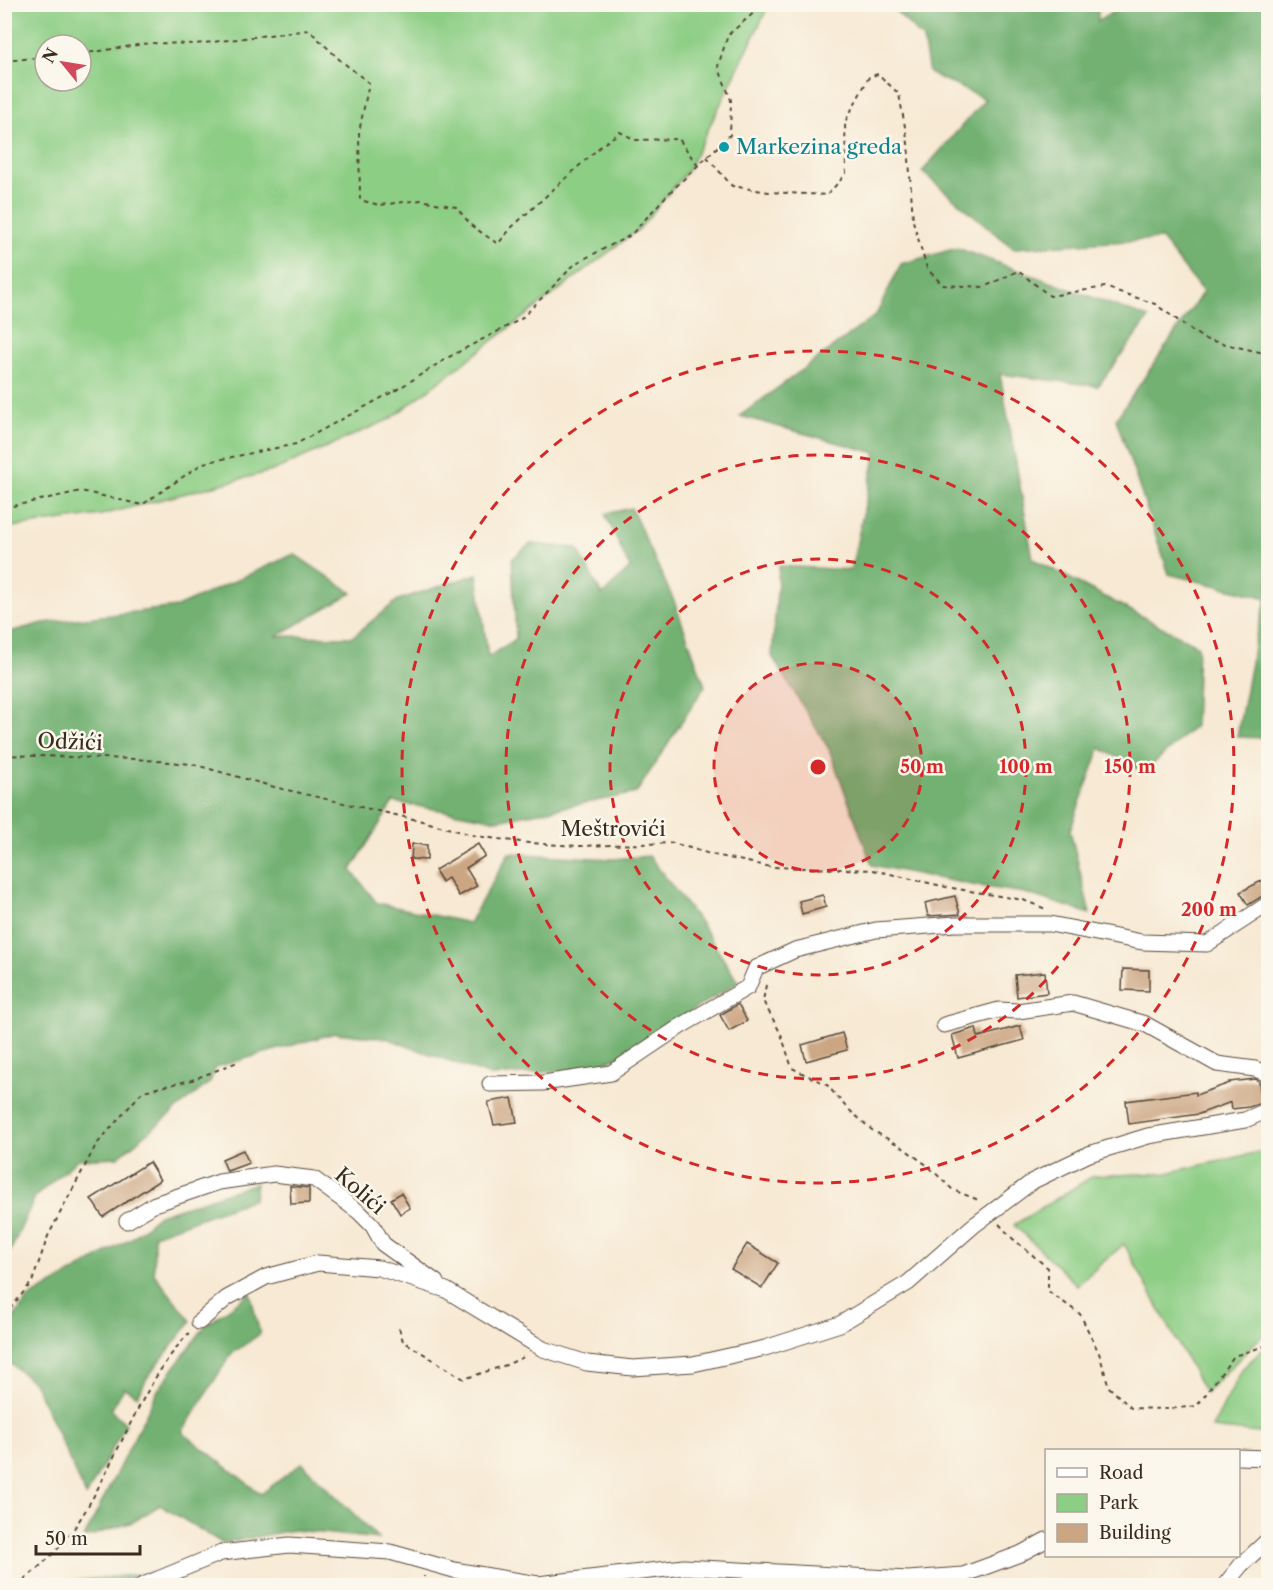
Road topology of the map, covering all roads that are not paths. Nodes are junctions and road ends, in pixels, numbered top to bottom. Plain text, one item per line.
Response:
1 (1269, 904) edge
2 (944, 1025) dead end
3 (1269, 1074) edge
4 (490, 1084) dead end
5 (1269, 1110) edge
6 (127, 1221) dead end
7 (446, 1290) junction
8 (199, 1322) road end
9 (1240, 1456) edge
10 (1269, 1458) edge
11 (1269, 1540) edge
12 (1045, 1541) edge
13 (141, 1586) edge
14 (1224, 1586) edge

1 - 4 street
2 - 3 street
5 - 7 street
6 - 7 street, Kolići
7 - 8 street
9 - 10 street
11 - 14 street
12 - 13 street

